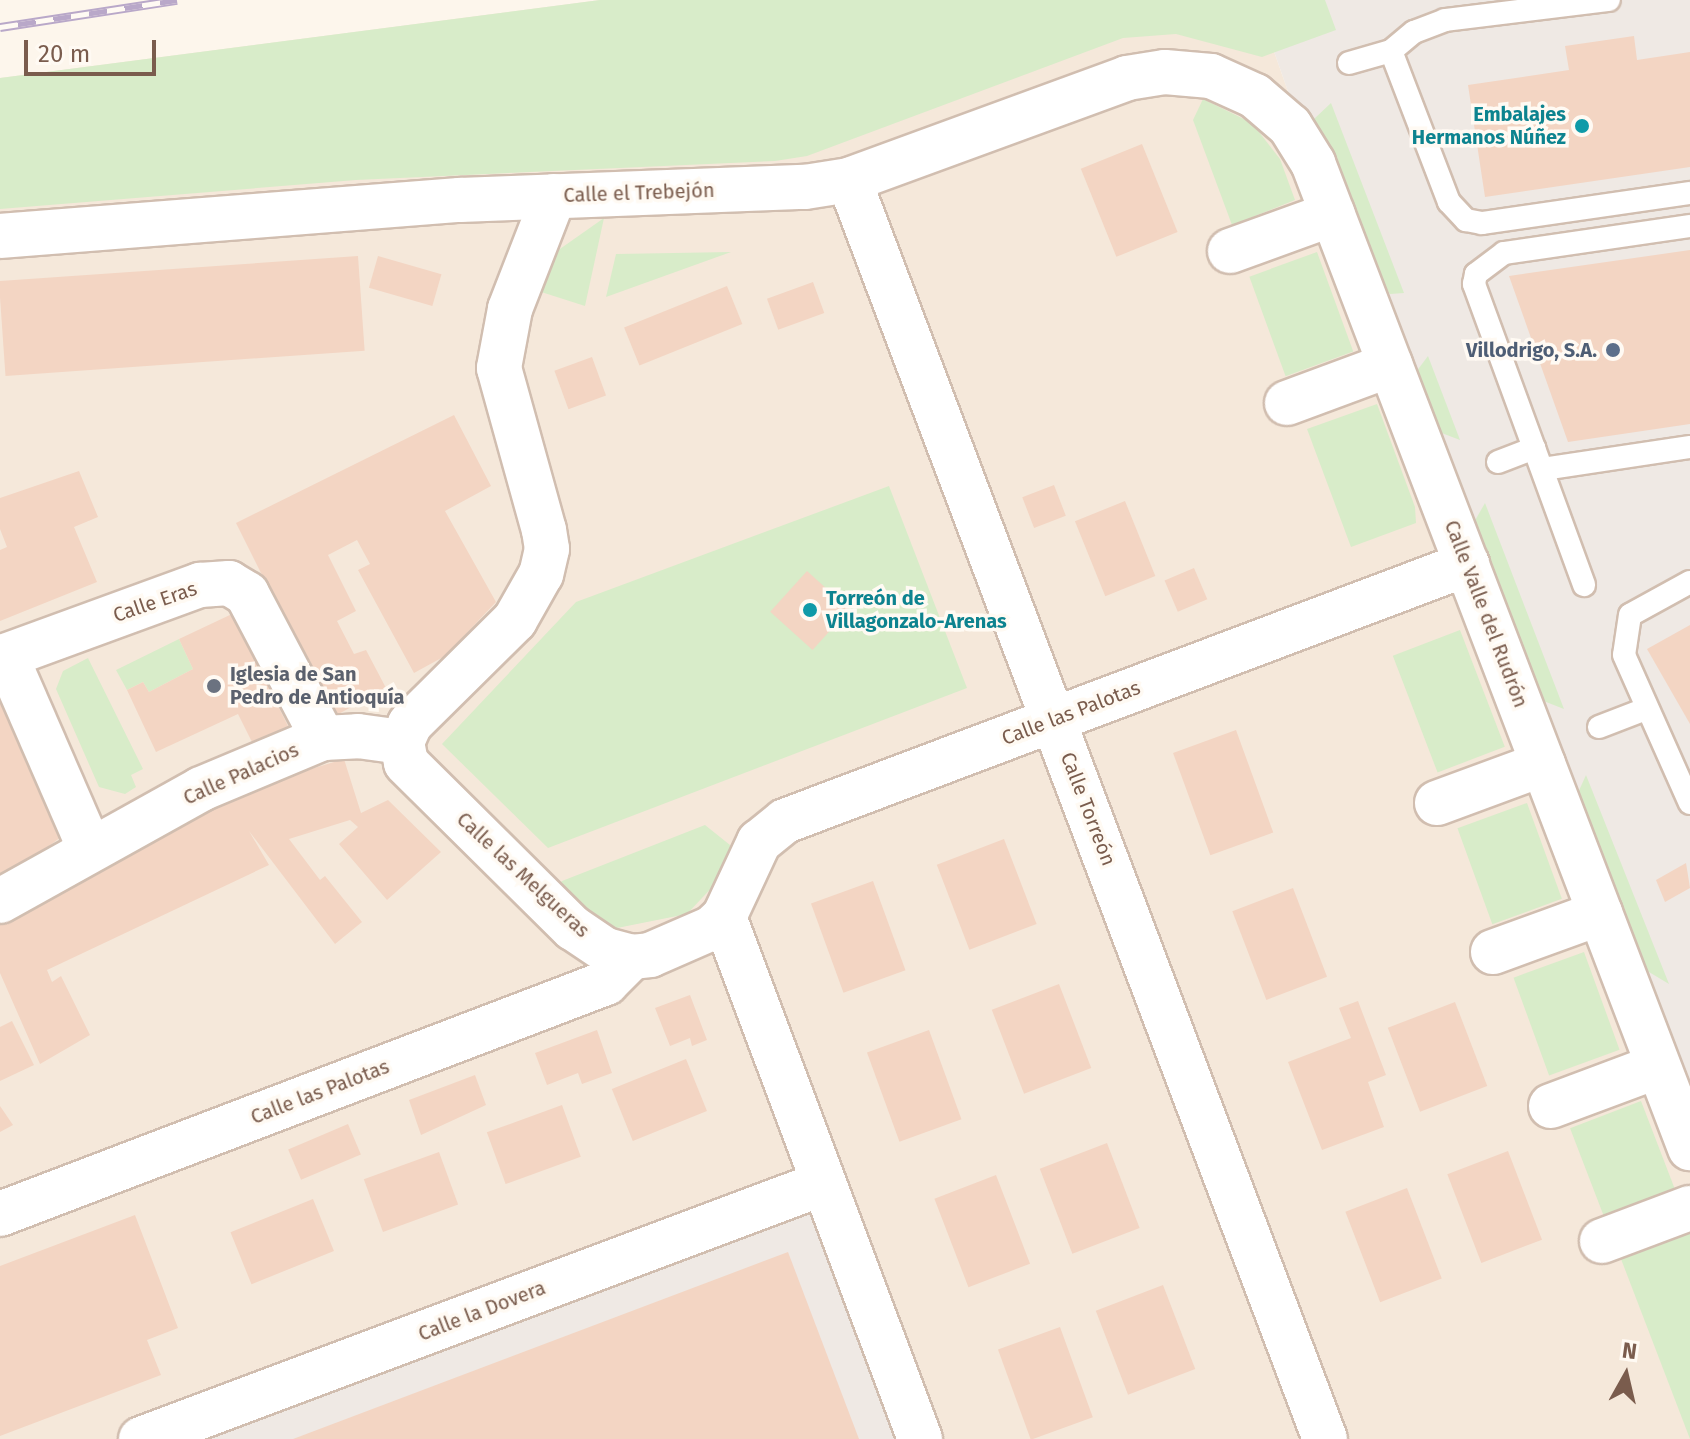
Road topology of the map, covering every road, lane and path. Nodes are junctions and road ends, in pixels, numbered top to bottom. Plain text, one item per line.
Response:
1 (1609, 0) edge
2 (1391, 51) junction
3 (1349, 63) dead end
4 (1255, 96) joint
5 (849, 180) junction
6 (1690, 193) edge
7 (554, 196) junction
8 (1332, 214) junction
9 (1690, 226) edge
10 (0, 236) edge
11 (1230, 251) dead end
12 (1390, 365) junction
13 (1287, 403) dead end
14 (1690, 447) edge
15 (1534, 448) junction
16 (1498, 462) dead end
17 (1543, 469) junction
18 (1467, 564) junction
19 (1690, 582) edge
20 (1584, 585) dead end
21 (3, 657) edge
22 (1646, 709) junction
23 (1054, 720) junction
24 (1599, 727) dead end
25 (323, 738) junction
26 (402, 742) junction
27 (1543, 764) junction
28 (1437, 803) dead end
29 (1690, 803) edge
30 (90, 849) junction
31 (0, 901) edge
32 (1600, 913) junction
33 (724, 917) junction
34 (1493, 952) dead end
35 (632, 957) junction
36 (1658, 1066) junction
37 (1551, 1106) dead end
38 (1690, 1148) edge
39 (824, 1183) junction
40 (1690, 1208) edge
41 (0, 1214) edge
42 (1602, 1241) dead end
43 (141, 1439) edge
44 (920, 1439) edge
45 (1325, 1439) edge

1 - 2 lane
2 - 3 lane
2 - 6 lane
4 - 5 street, Calle el Trebejón
4 - 8 street, Calle Valle del Rudrón
5 - 7 street, Calle el Trebejón
5 - 23 street, Calle Torreón
7 - 10 street, Calle el Trebejón
7 - 26 street
8 - 11 street
8 - 12 street, Calle Valle del Rudrón
9 - 15 lane
12 - 13 street
12 - 18 street, Calle Valle del Rudrón
14 - 17 lane
15 - 16 lane
15 - 17 lane
17 - 20 lane
18 - 23 street, Calle las Palotas
18 - 27 street, Calle Valle del Rudrón
19 - 22 lane
21 - 25 street, Calle Eras
21 - 30 street
22 - 24 lane
22 - 29 lane
23 - 33 street, Calle las Palotas
23 - 45 street, Calle Torreón
25 - 26 street, Calle Palacios
25 - 30 street, Calle Palacios
26 - 35 street, Calle las Melgueras
27 - 28 street
27 - 32 street, Calle Valle del Rudrón
30 - 31 street, Calle Palacios
32 - 34 street
32 - 36 street, Calle Valle del Rudrón
33 - 35 street
33 - 39 street
35 - 41 street, Calle las Palotas
36 - 37 street
36 - 38 street, Calle Valle del Rudrón
39 - 43 street, Calle la Dovera
39 - 44 street
40 - 42 street

